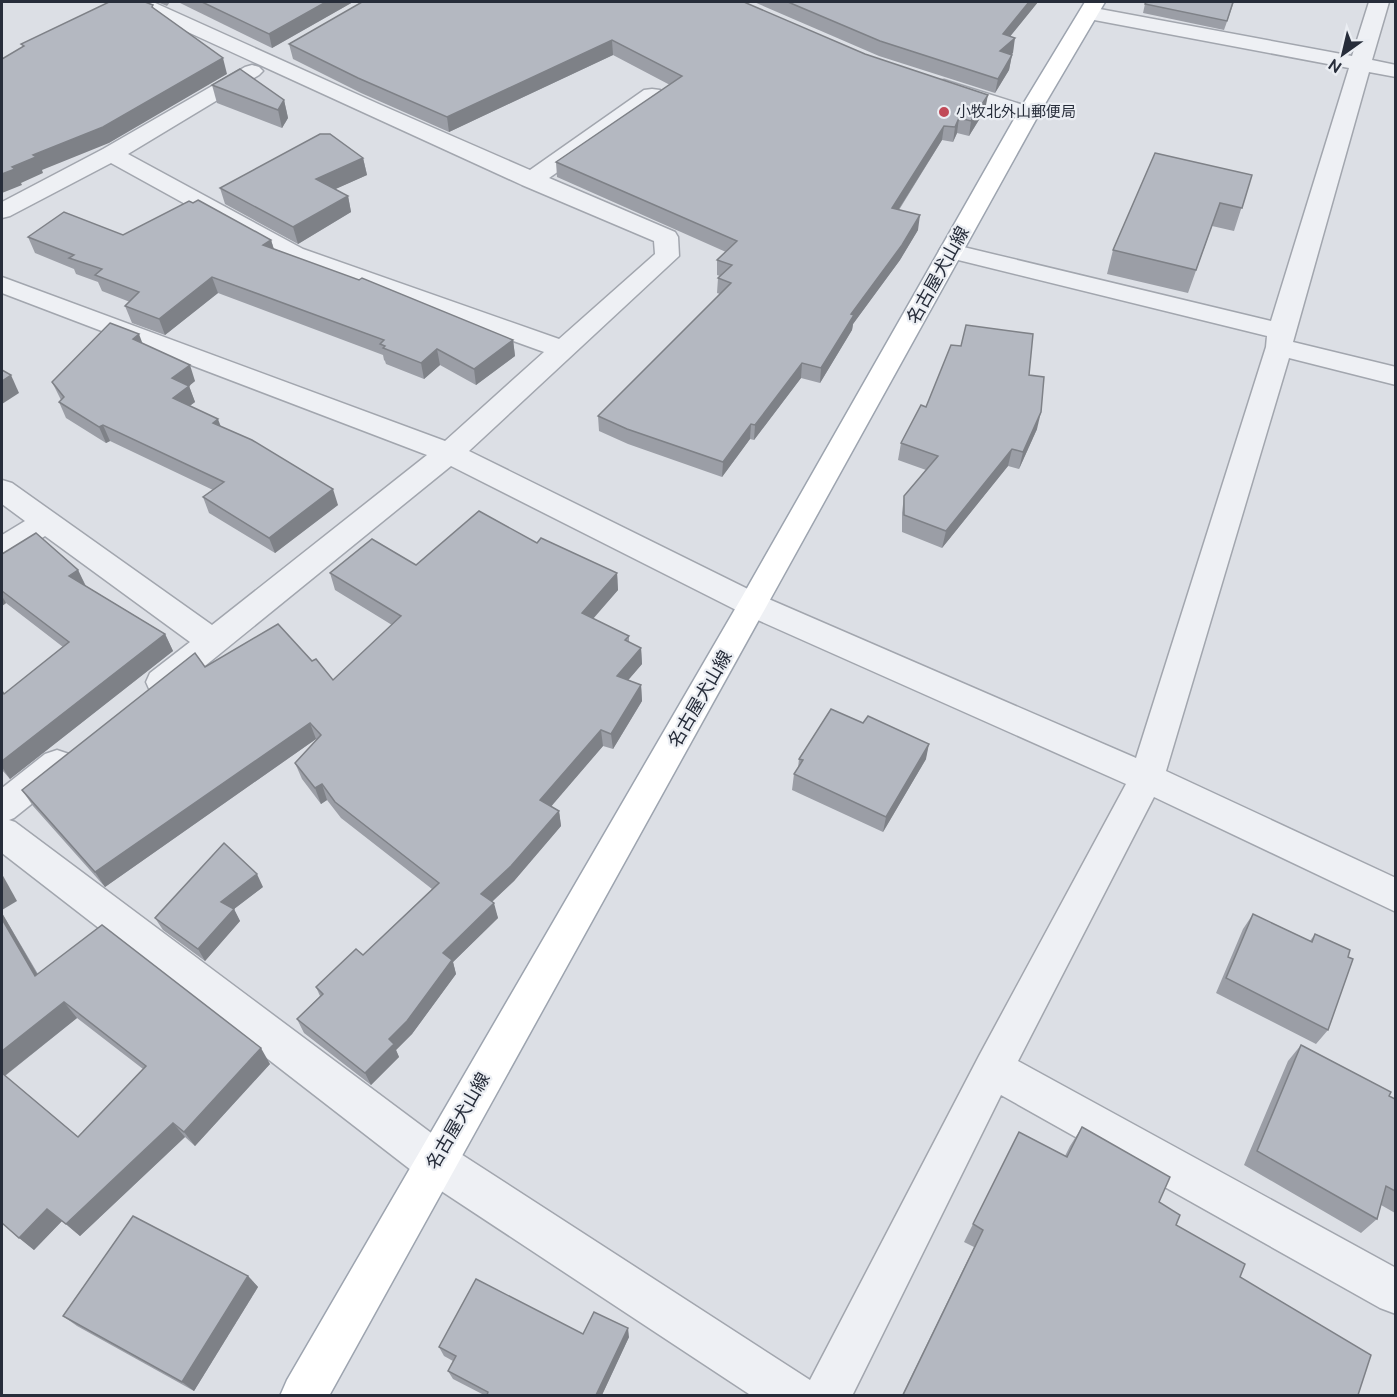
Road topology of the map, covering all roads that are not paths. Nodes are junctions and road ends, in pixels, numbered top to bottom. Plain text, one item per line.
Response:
1 (138, 2) edge
2 (1379, 2) edge
3 (1092, 7) edge
4 (288, 50) edge
5 (267, 62) junction
6 (1361, 64) junction
7 (1395, 71) edge
8 (927, 80) edge
9 (652, 95) edge
10 (1028, 114) junction
11 (111, 154) junction
12 (530, 180) junction
13 (2, 211) edge
14 (951, 251) junction
15 (2, 284) edge
16 (1280, 339) junction
17 (563, 350) junction
18 (1395, 376) edge
19 (449, 453) junction
20 (2, 490) edge
21 (46, 522) junction
22 (2, 549) edge
23 (753, 605) junction
24 (213, 642) junction
25 (140, 700) edge
26 (75, 750) edge
27 (1147, 778) junction
28 (2, 808) edge
29 (2, 833) edge
30 (1395, 896) edge
31 (993, 1069) junction
32 (435, 1162) junction
33 (1395, 1292) edge
34 (303, 1395) edge
35 (794, 1395) edge
36 (827, 1395) edge

1 - 5 street
2 - 6 street
3 - 6 street
3 - 10 main road, 名古屋犬山線
4 - 5 street
5 - 11 street
5 - 12 street
6 - 7 street
6 - 16 street
8 - 10 street
9 - 12 street
10 - 14 main road, 名古屋犬山線
11 - 13 street
11 - 17 street
12 - 17 street
14 - 16 street
14 - 23 main road, 名古屋犬山線
15 - 19 street
16 - 18 street
16 - 27 street
17 - 19 street
19 - 23 street
19 - 24 street
20 - 21 street
21 - 22 street
21 - 24 street
23 - 27 street
23 - 32 main road, 名古屋犬山線
24 - 25 street
26 - 28 street
27 - 30 street
27 - 31 street
29 - 32 street
31 - 33 street
31 - 36 street
32 - 34 main road, 名古屋犬山線
32 - 35 street

